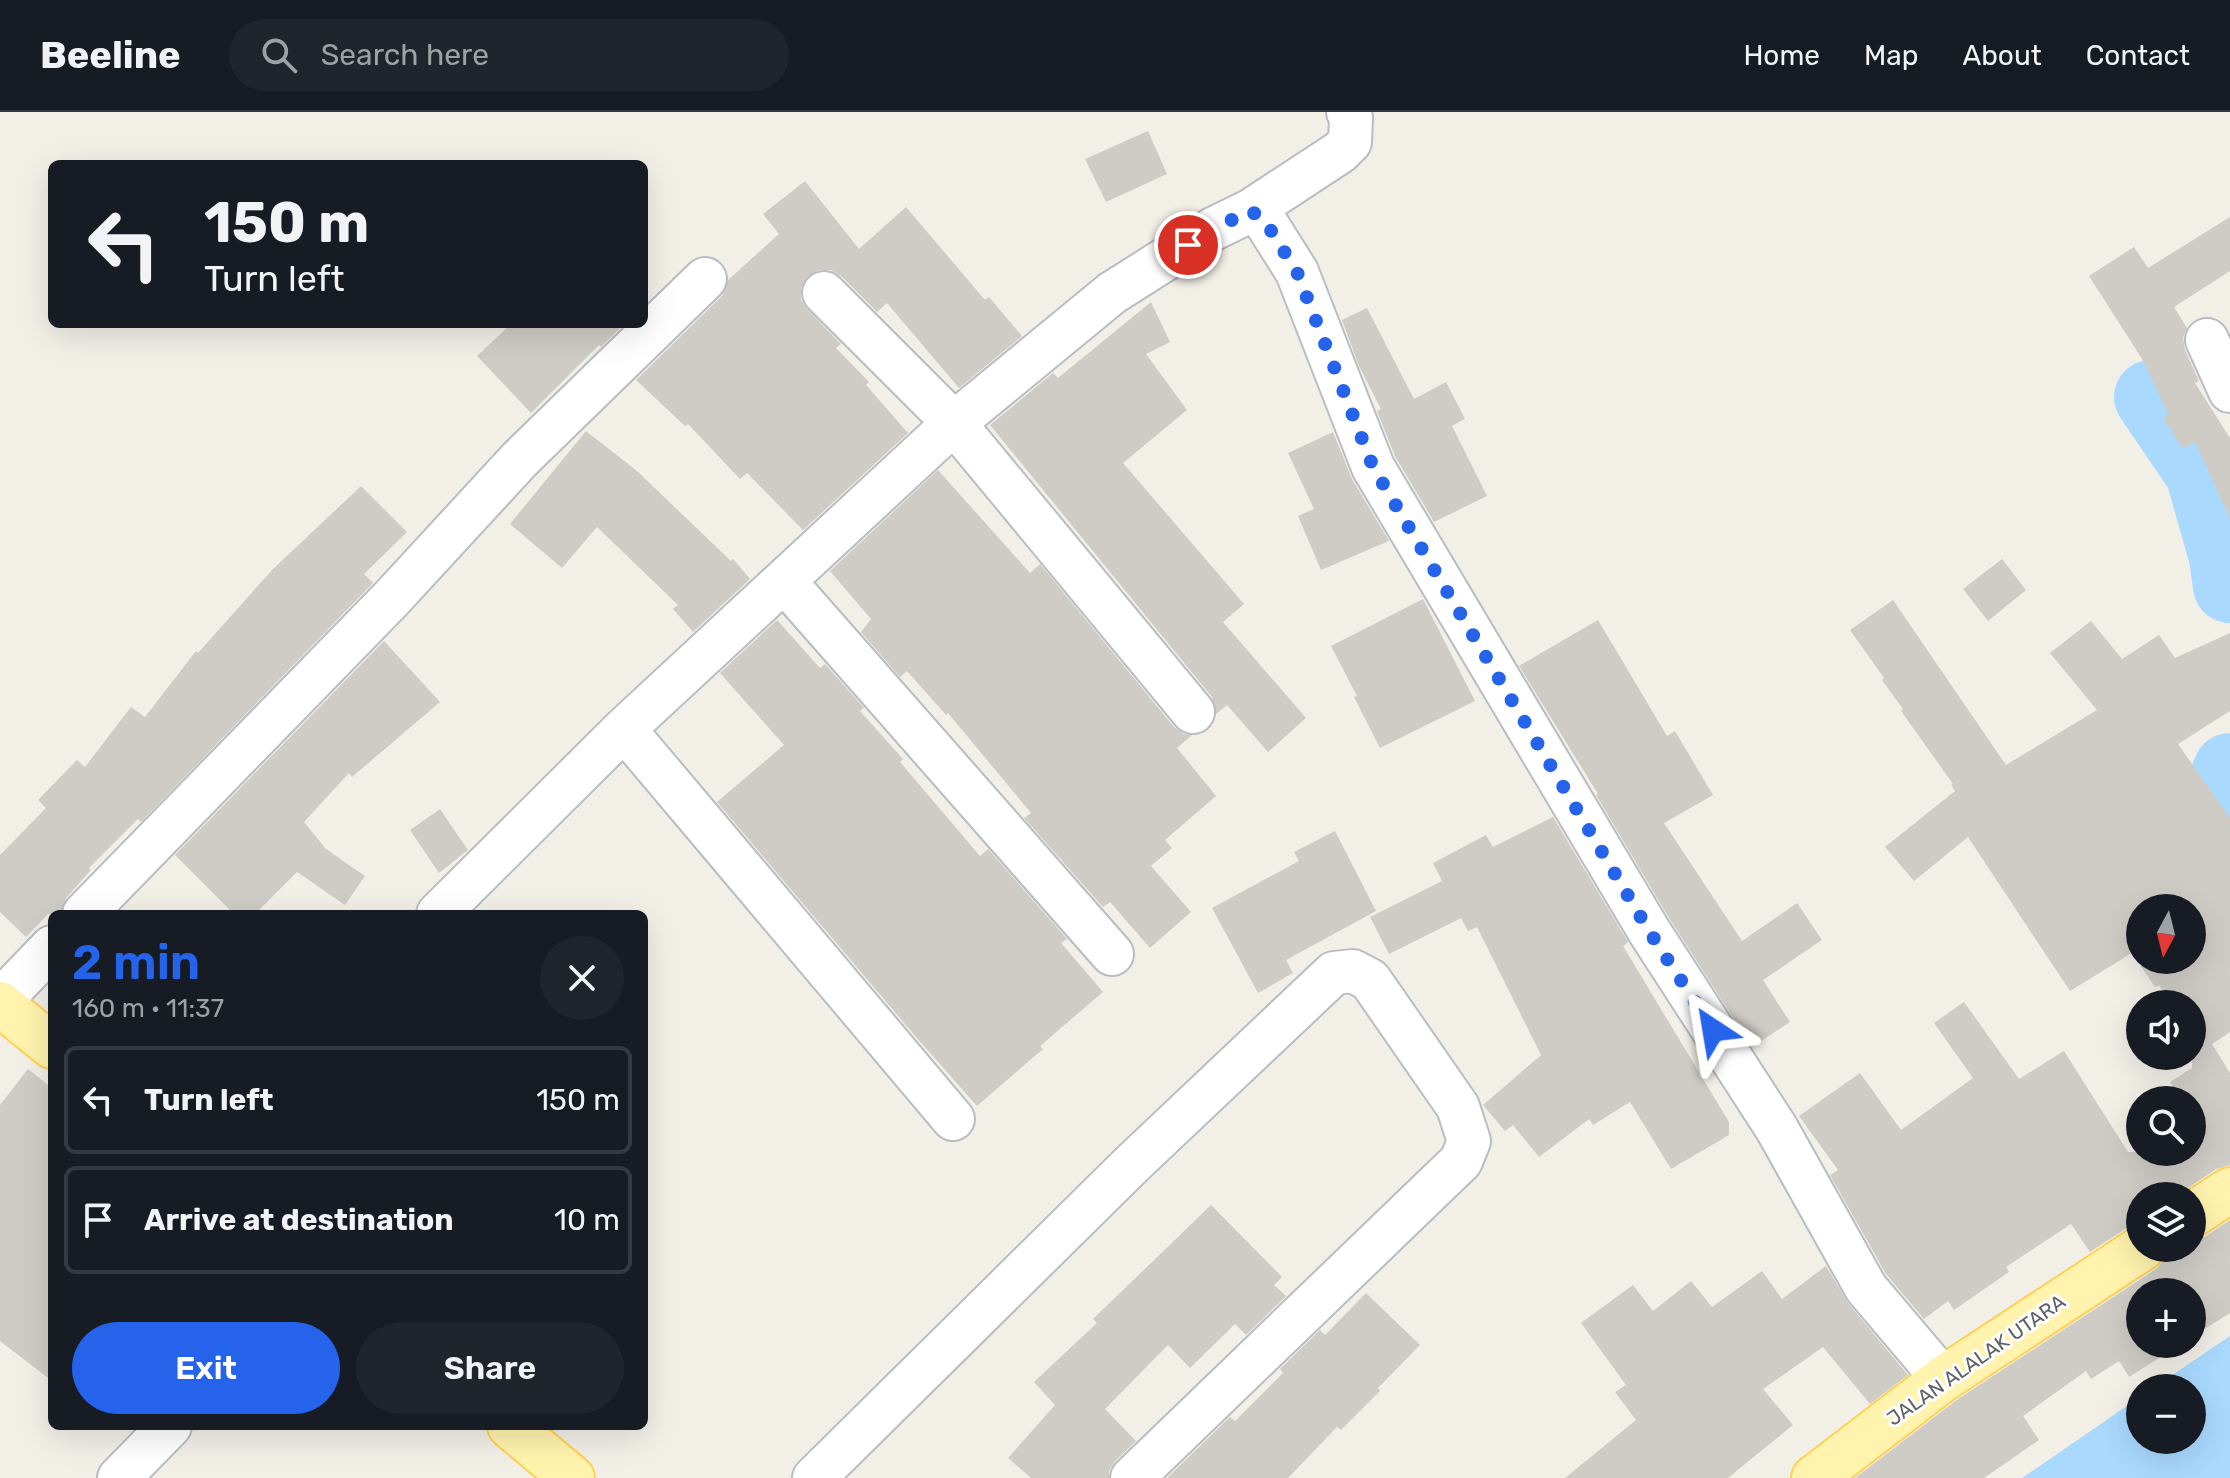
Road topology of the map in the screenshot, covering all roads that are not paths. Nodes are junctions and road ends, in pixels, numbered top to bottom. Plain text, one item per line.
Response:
1 (1348, 112) edge
2 (1250, 211) junction
3 (705, 279) dead end
4 (824, 293) dead end
5 (2207, 340) dead end
6 (2230, 391) edge
7 (954, 423) junction
8 (785, 582) junction
9 (1193, 712) dead end
10 (624, 729) junction
11 (88, 910) edge
12 (442, 910) edge
13 (48, 951) edge
14 (1112, 954) dead end
15 (0, 1002) edge
16 (48, 1043) edge
17 (953, 1119) dead end
18 (2230, 1190) edge
19 (2206, 1206) edge
20 (2126, 1259) edge
21 (1943, 1379) junction
22 (166, 1430) edge
23 (515, 1430) edge
24 (119, 1478) edge
25 (572, 1478) edge
26 (814, 1478) edge
27 (1132, 1478) edge
28 (1814, 1478) edge

1 - 2 street
2 - 7 street
2 - 21 street
3 - 11 street
4 - 7 street
5 - 6 street
7 - 8 street
7 - 9 street
8 - 10 street
8 - 14 street
10 - 12 street
10 - 17 street
13 - 15 street
15 - 16 main road
18 - 19 main road
20 - 21 main road, JALAN ALALAK UTARA
21 - 28 main road, JALAN ALALAK UTARA
22 - 24 street
23 - 25 main road
26 - 27 street

